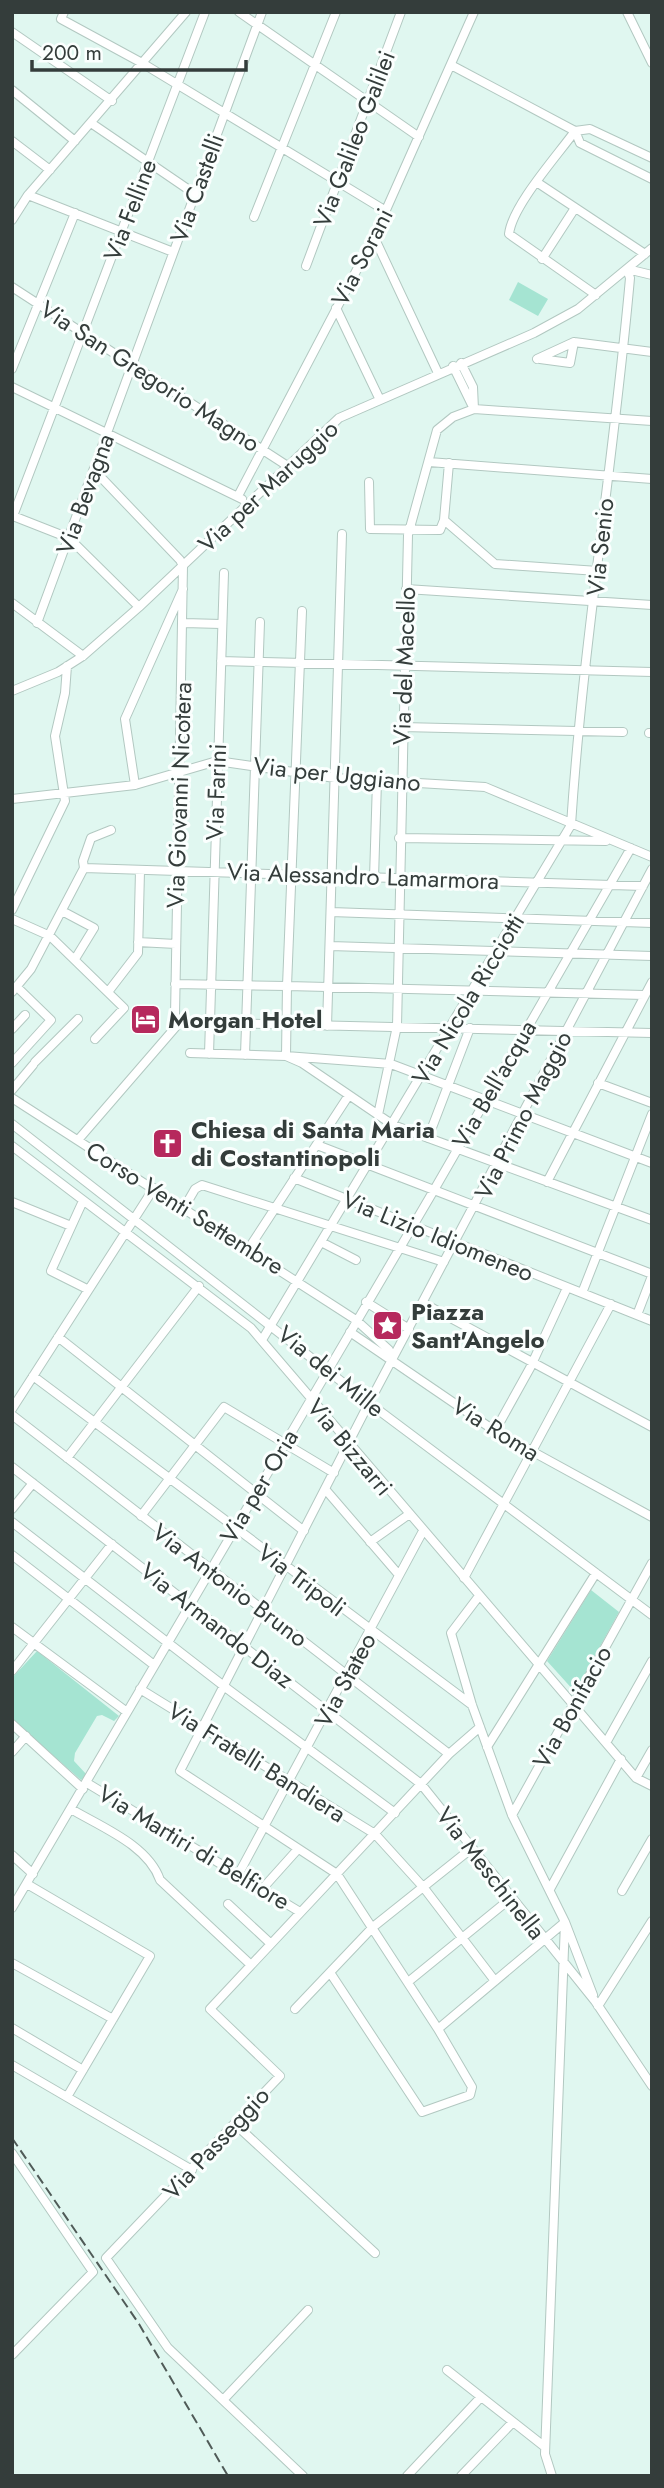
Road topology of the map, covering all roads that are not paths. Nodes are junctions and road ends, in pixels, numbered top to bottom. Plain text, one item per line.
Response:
1 (205, 12) edge
2 (239, 12) edge
3 (262, 12) edge
4 (336, 12) edge
5 (401, 12) edge
6 (474, 12) edge
7 (626, 12) edge
8 (183, 13) edge
9 (62, 16) edge
10 (257, 25) junction
11 (12, 32) edge
12 (142, 62) junction
13 (652, 63) edge
14 (315, 65) junction
15 (451, 65) junction
16 (178, 84) junction
17 (12, 90) edge
18 (111, 101) junction
19 (368, 102) junction
20 (225, 113) junction
21 (91, 123) junction
22 (575, 131) junction
23 (419, 137) junction
24 (12, 141) edge
25 (75, 141) junction
26 (281, 148) junction
27 (652, 158) edge
28 (148, 162) junction
29 (50, 170) junction
30 (652, 179) edge
31 (338, 182) junction
32 (538, 183) junction
33 (195, 194) junction
34 (28, 195) junction
35 (575, 208) junction
36 (386, 211) junction
37 (75, 213) junction
38 (13, 217) edge
39 (254, 217) dead end
40 (121, 232) junction
41 (374, 237) junction
42 (648, 251) edge
43 (173, 252) junction
44 (542, 259) junction
45 (306, 266) dead end
46 (627, 269) junction
47 (652, 275) edge
48 (12, 287) edge
49 (596, 296) junction
50 (38, 304) junction
51 (336, 308) junction
52 (82, 332) junction
53 (574, 342) dead end
54 (624, 348) junction
55 (652, 352) edge
56 (457, 364) junction
57 (133, 365) junction
58 (12, 369) edge
59 (438, 373) junction
60 (12, 387) edge
61 (380, 400) junction
62 (55, 408) junction
63 (474, 409) junction
64 (616, 418) junction
65 (652, 421) edge
66 (108, 433) junction
67 (263, 449) junction
68 (429, 462) junction
69 (449, 463) junction
70 (286, 465) junction
71 (94, 470) junction
72 (608, 475) junction
73 (652, 479) edge
74 (369, 482) dead end
75 (238, 496) junction
76 (247, 503) junction
77 (12, 517) edge
78 (444, 520) junction
79 (409, 531) junction
80 (342, 534) dead end
81 (69, 538) junction
82 (183, 566) junction
83 (598, 571) junction
84 (224, 573) dead end
85 (183, 589) junction
86 (406, 589) junction
87 (595, 602) junction
88 (12, 603) edge
89 (652, 605) edge
90 (139, 607) junction
91 (302, 611) dead end
92 (260, 622) dead end
93 (37, 623) junction
94 (184, 623) junction
95 (221, 624) junction
96 (83, 656) junction
97 (221, 661) junction
98 (259, 662) junction
99 (301, 663) junction
100 (339, 664) junction
101 (404, 665) junction
102 (67, 666) junction
103 (587, 669) junction
104 (652, 672) edge
105 (12, 691) edge
106 (402, 727) junction
107 (577, 731) junction
108 (623, 732) dead end
109 (217, 761) junction
110 (255, 767) junction
111 (180, 772) junction
112 (295, 773) junction
113 (335, 778) junction
114 (377, 781) junction
115 (401, 782) junction
116 (135, 785) junction
117 (64, 794) junction
118 (12, 799) edge
119 (571, 825) junction
120 (111, 830) dead end
121 (399, 838) junction
122 (561, 841) junction
123 (612, 841) junction
124 (631, 848) junction
125 (652, 857) edge
126 (84, 868) junction
127 (652, 869) edge
128 (140, 871) junction
129 (178, 872) junction
130 (214, 872) junction
131 (252, 873) junction
132 (292, 875) junction
133 (332, 876) junction
134 (374, 878) junction
135 (398, 878) junction
136 (538, 881) junction
137 (610, 884) junction
138 (643, 886) junction
139 (12, 910) edge
140 (62, 911) junction
141 (331, 912) junction
142 (400, 914) junction
143 (515, 918) junction
144 (12, 919) edge
145 (590, 920) junction
146 (626, 922) junction
147 (652, 923) edge
148 (50, 936) junction
149 (138, 942) junction
150 (176, 944) junction
151 (330, 946) junction
152 (400, 949) junction
153 (496, 952) junction
154 (570, 954) junction
155 (608, 955) junction
156 (652, 956) edge
157 (75, 959) junction
158 (652, 982) edge
159 (176, 984) junction
160 (210, 985) junction
161 (248, 986) junction
162 (287, 986) junction
163 (328, 988) junction
164 (399, 989) junction
165 (15, 990) edge
166 (472, 991) junction
167 (108, 992) junction
168 (547, 993) junction
169 (587, 995) junction
170 (645, 995) junction
171 (25, 1015) dead end
172 (78, 1019) dead end
173 (180, 1022) junction
174 (209, 1022) junction
175 (246, 1023) junction
176 (287, 1024) junction
177 (327, 1026) junction
178 (397, 1026) junction
179 (450, 1028) junction
180 (470, 1028) junction
181 (526, 1028) junction
182 (12, 1030) edge
183 (566, 1031) junction
184 (625, 1032) junction
185 (652, 1033) edge
186 (95, 1038) dead end
187 (190, 1053) dead end
188 (209, 1054) junction
189 (245, 1055) junction
190 (286, 1056) junction
191 (12, 1063) edge
192 (391, 1064) junction
193 (422, 1075) junction
194 (598, 1083) junction
195 (448, 1085) junction
196 (12, 1090) edge
197 (349, 1095) junction
198 (12, 1098) edge
199 (486, 1100) junction
200 (652, 1103) edge
201 (523, 1114) junction
202 (652, 1114) edge
203 (378, 1115) junction
204 (12, 1124) edge
205 (393, 1125) junction
206 (573, 1132) junction
207 (428, 1138) junction
208 (78, 1140) junction
209 (317, 1145) junction
210 (12, 1146) edge
211 (457, 1149) junction
212 (635, 1157) junction
213 (652, 1163) edge
214 (498, 1164) junction
215 (369, 1165) junction
216 (294, 1178) junction
217 (547, 1182) junction
218 (154, 1188) junction
219 (434, 1190) junction
220 (347, 1200) junction
221 (12, 1202) edge
222 (82, 1203) junction
223 (475, 1207) junction
224 (615, 1207) junction
225 (184, 1208) junction
226 (276, 1208) junction
227 (134, 1219) junction
228 (652, 1220) edge
229 (71, 1226) junction
230 (332, 1226) junction
231 (412, 1226) junction
232 (125, 1232) junction
233 (323, 1243) junction
234 (454, 1243) junction
235 (400, 1246) junction
236 (249, 1248) junction
237 (597, 1253) junction
238 (356, 1260) dead end
239 (444, 1262) junction
240 (652, 1275) edge
241 (299, 1281) junction
242 (199, 1286) junction
243 (567, 1287) junction
244 (88, 1289) junction
245 (582, 1293) junction
246 (366, 1302) junction
247 (423, 1303) junction
248 (611, 1304) junction
249 (636, 1314) junction
250 (356, 1320) junction
251 (652, 1321) edge
252 (272, 1324) junction
253 (409, 1329) junction
254 (350, 1332) junction
255 (58, 1336) junction
256 (262, 1340) junction
257 (393, 1361) junction
258 (532, 1362) junction
259 (328, 1370) junction
260 (33, 1376) junction
261 (570, 1383) junction
262 (122, 1388) junction
263 (310, 1400) junction
264 (369, 1403) junction
265 (12, 1409) edge
266 (12, 1415) edge
267 (94, 1424) junction
268 (652, 1427) edge
269 (495, 1431) junction
270 (286, 1443) junction
271 (195, 1445) junction
272 (348, 1445) junction
273 (532, 1453) junction
274 (67, 1458) junction
275 (12, 1467) edge
276 (334, 1472) junction
277 (168, 1480) junction
278 (33, 1483) junction
279 (325, 1489) junction
280 (256, 1492) junction
281 (504, 1504) junction
282 (12, 1509) edge
283 (408, 1515) junction
284 (141, 1516) junction
285 (652, 1517) edge
286 (12, 1522) edge
287 (233, 1528) junction
288 (304, 1531) junction
289 (423, 1531) junction
290 (370, 1542) junction
291 (112, 1544) junction
292 (12, 1555) edge
293 (652, 1563) edge
294 (285, 1567) junction
295 (209, 1570) junction
296 (596, 1573) junction
297 (399, 1575) junction
298 (86, 1577) junction
299 (464, 1578) junction
300 (479, 1596) junction
301 (69, 1599) junction
302 (631, 1600) junction
303 (190, 1604) junction
304 (263, 1610) junction
305 (652, 1615) edge
306 (12, 1627) edge
307 (370, 1632) junction
308 (169, 1641) junction
309 (34, 1644) junction
310 (244, 1646) junction
311 (652, 1661) edge
312 (154, 1665) junction
313 (540, 1665) junction
314 (12, 1671) edge
315 (348, 1675) junction
316 (224, 1686) junction
317 (140, 1689) junction
318 (574, 1703) junction
319 (472, 1705) junction
320 (127, 1712) junction
321 (328, 1712) junction
322 (12, 1724) edge
323 (480, 1727) junction
324 (202, 1728) junction
325 (26, 1736) junction
326 (607, 1741) junction
327 (308, 1747) junction
328 (487, 1747) junction
329 (652, 1750) edge
330 (12, 1752) edge
331 (449, 1754) junction
332 (621, 1759) junction
333 (636, 1778) junction
334 (289, 1782) junction
335 (421, 1784) junction
336 (85, 1786) junction
337 (652, 1786) edge
338 (71, 1809) junction
339 (395, 1813) junction
340 (512, 1815) junction
341 (265, 1827) junction
342 (375, 1834) junction
343 (652, 1839) edge
344 (472, 1848) junction
345 (298, 1849) junction
346 (13, 1857) edge
347 (33, 1874) junction
348 (337, 1874) junction
349 (238, 1875) junction
350 (27, 1884) junction
351 (263, 1888) junction
352 (424, 1888) junction
353 (550, 1889) junction
354 (622, 1891) dead end
355 (511, 1898) junction
356 (228, 1904) dead end
357 (12, 1908) edge
358 (300, 1912) junction
359 (652, 1921) edge
360 (565, 1922) junction
361 (373, 1927) junction
362 (461, 1936) junction
363 (544, 1940) junction
364 (270, 1943) junction
365 (562, 1962) junction
366 (12, 1963) edge
367 (251, 1965) junction
368 (331, 1974) junction
369 (495, 1981) junction
370 (408, 1982) junction
371 (597, 2003) junction
372 (295, 2009) dead end
373 (113, 2019) junction
374 (12, 2028) edge
375 (438, 2029) junction
376 (12, 2065) edge
377 (83, 2070) junction
378 (651, 2083) edge
379 (67, 2097) junction
380 (235, 2124) junction
381 (12, 2153) edge
382 (192, 2169) junction
383 (375, 2253) dead end
384 (309, 2310) dead end
385 (12, 2355) edge
386 (447, 2370) dead end
387 (481, 2396) junction
388 (224, 2399) junction
389 (513, 2421) junction
390 (545, 2447) junction
391 (303, 2476) edge
392 (407, 2476) edge
393 (461, 2476) edge
394 (552, 2476) edge

1 - 16 street, Via Felline
2 - 10 street
3 - 10 street, Via Castelli
4 - 14 street
5 - 19 street, Via Galileo Galilei
6 - 15 street, Via Sorani
7 - 13 street
8 - 12 street
9 - 12 street
10 - 14 street
10 - 20 street, Via Castelli
11 - 18 street
12 - 16 street
12 - 18 street
14 - 19 street
14 - 26 street
15 - 22 street
15 - 23 street, Via Sorani
16 - 20 street
16 - 28 street, Via Felline
17 - 25 street
18 - 21 street
19 - 23 street
19 - 31 street, Via Galileo Galilei
20 - 26 street
20 - 33 street, Via Castelli
21 - 25 street
21 - 28 street
22 - 27 street
22 - 30 street
22 - 32 street
23 - 36 street, Via Sorani
24 - 29 street
25 - 29 street
26 - 31 street
26 - 39 street
28 - 33 street
28 - 40 street, Via Felline
29 - 34 street
31 - 36 street
31 - 45 street, Via Galileo Galilei
32 - 35 street
32 - 44 street
33 - 43 street, Via Castelli
34 - 37 street
34 - 38 street
35 - 42 street
35 - 44 street
36 - 41 street, Via Sorani
37 - 40 street
37 - 50 street
40 - 43 street
40 - 52 street, Via Felline
41 - 51 street, Via Sorani
41 - 59 street
42 - 46 street, Via per Maruggio
43 - 57 street, Via Castelli
44 - 49 street
46 - 47 street
46 - 49 street, Via per Maruggio
46 - 54 street, Via Senio
48 - 50 street, Via San Gregorio Magno
49 - 56 street, Via per Maruggio
50 - 52 street, Via San Gregorio Magno
50 - 58 street
51 - 61 street
51 - 67 street, Via Sorani
52 - 57 street, Via San Gregorio Magno
52 - 62 street, Via Felline
53 - 54 street
54 - 55 street
54 - 64 street, Via Senio
56 - 59 street, Via per Maruggio
56 - 63 street
57 - 66 street, Via Bevagna
57 - 67 street, Via San Gregorio Magno
59 - 61 street, Via per Maruggio
60 - 62 street
61 - 70 street, Via per Maruggio
62 - 66 street
62 - 77 street, Via Felline
63 - 64 street
63 - 68 street, Via del Macello
64 - 65 street
64 - 72 street, Via Senio
66 - 71 street, Via Bevagna
66 - 75 street
67 - 70 street, Via San Gregorio Magno
67 - 75 street, Via Sorani
68 - 69 street
68 - 79 street, Via del Macello
69 - 72 street
69 - 78 street
70 - 76 street, Via per Maruggio
71 - 81 street, Via Bevagna
71 - 82 street
72 - 73 street
72 - 83 street, Via Senio
74 - 79 street
75 - 76 street
76 - 82 street, Via per Maruggio
77 - 81 street
78 - 79 street
78 - 83 street
79 - 86 street, Via del Macello
80 - 100 street
81 - 90 street
81 - 93 street, Via Bevagna
82 - 85 street, Via Giovanni Nicotera
82 - 90 street, Via per Maruggio
83 - 87 street, Via Senio
84 - 95 street, Via Farini
85 - 94 street, Via Giovanni Nicotera
85 - 116 street
86 - 87 street
86 - 101 street, Via del Macello
87 - 89 street
87 - 103 street, Via Senio
88 - 93 street
90 - 96 street, Via per Maruggio
91 - 99 street
92 - 98 street
93 - 96 street
94 - 95 street
94 - 111 street, Via Giovanni Nicotera
95 - 97 street, Via Farini
96 - 102 street, Via per Maruggio
97 - 98 street
97 - 109 street, Via Farini
98 - 99 street
98 - 110 street
99 - 100 street
99 - 112 street
100 - 101 street
100 - 113 street
101 - 103 street
101 - 106 street, Via del Macello
102 - 105 street, Via per Maruggio
102 - 117 street
103 - 104 street
103 - 107 street, Via Senio
106 - 107 street
106 - 115 street, Via del Macello
107 - 108 street
107 - 119 street, Via Senio
109 - 110 street, Via per Uggiano
109 - 111 street, Via per Uggiano
109 - 130 street, Via Farini
110 - 112 street, Via per Uggiano
110 - 131 street
111 - 116 street, Via per Uggiano
111 - 129 street, Via Giovanni Nicotera
112 - 113 street, Via per Uggiano
112 - 132 street
113 - 114 street, Via per Uggiano
113 - 133 street
114 - 115 street, Via per Uggiano
114 - 134 street
115 - 119 street, Via per Uggiano
115 - 121 street, Via del Macello
116 - 117 street, Via per Uggiano
117 - 118 street, Via per Uggiano
117 - 139 street
119 - 122 street, Via Nicola Ricciotti
119 - 123 street, Via per Uggiano
120 - 126 street
121 - 122 street
121 - 135 street, Via del Macello
122 - 123 street
122 - 136 street, Via Nicola Ricciotti
123 - 124 street, Via per Uggiano
124 - 125 street, Via per Uggiano
124 - 137 street, Via Bell'acqua
126 - 128 street, Via Alessandro Lamarmora
126 - 140 street
127 - 138 street, Via Primo Maggio
128 - 129 street, Via Alessandro Lamarmora
128 - 149 street
129 - 130 street, Via Alessandro Lamarmora
129 - 150 street, Via Giovanni Nicotera
130 - 131 street, Via Alessandro Lamarmora
130 - 160 street, Via Farini
131 - 132 street, Via Alessandro Lamarmora
131 - 161 street
132 - 133 street, Via Alessandro Lamarmora
132 - 162 street
133 - 134 street, Via Alessandro Lamarmora
133 - 141 street
134 - 135 street, Via Alessandro Lamarmora
135 - 136 street, Via Alessandro Lamarmora
135 - 142 street, Via del Macello
136 - 137 street, Via Alessandro Lamarmora
136 - 143 street, Via Nicola Ricciotti
137 - 138 street, Via Alessandro Lamarmora
137 - 145 street, Via Bell'acqua
138 - 146 street, Via Primo Maggio
140 - 148 street
140 - 157 street
141 - 142 street
141 - 151 street
142 - 143 street
142 - 152 street, Via del Macello
143 - 145 street
143 - 153 street, Via Nicola Ricciotti
144 - 148 street
145 - 146 street
145 - 154 street, Via Bell'acqua
146 - 147 street
146 - 155 street, Via Primo Maggio
148 - 157 street
148 - 165 street
149 - 150 street
149 - 167 street
150 - 159 street, Via Giovanni Nicotera
151 - 152 street
151 - 163 street
152 - 153 street
152 - 164 street, Via del Macello
153 - 154 street
153 - 166 street, Via Nicola Ricciotti
154 - 155 street
154 - 168 street, Via Bell'acqua
155 - 156 street
155 - 169 street, Via Primo Maggio
157 - 167 street
158 - 170 street
159 - 160 street
159 - 173 street, Via Giovanni Nicotera
160 - 161 street
160 - 174 street, Via Farini
161 - 162 street
161 - 175 street
162 - 163 street
162 - 176 street
163 - 164 street
163 - 177 street
164 - 166 street
164 - 178 street, Via del Macello
165 - 191 street
166 - 168 street
166 - 179 street, Via Nicola Ricciotti
167 - 186 street
168 - 169 street
168 - 181 street, Via Bell'acqua
169 - 170 street
169 - 183 street, Via Primo Maggio
170 - 184 street
171 - 182 street
172 - 196 street
173 - 174 street
173 - 208 street
174 - 175 street
174 - 188 street, Via Farini
175 - 176 street
175 - 189 street
176 - 177 street
176 - 190 street
177 - 178 street
178 - 179 street
178 - 192 street, Via del Macello
179 - 180 street
179 - 193 street, Via Nicola Ricciotti
180 - 181 street
180 - 195 street
181 - 183 street
181 - 199 street, Via Bell'acqua
183 - 184 street
183 - 201 street, Via Primo Maggio
184 - 185 street
184 - 194 street
187 - 188 street
188 - 189 street
189 - 190 street
190 - 192 street
190 - 197 street
192 - 193 street
192 - 203 street, Via del Macello
193 - 195 street
193 - 205 street, Via Nicola Ricciotti
194 - 200 street
194 - 206 street
195 - 199 street
195 - 207 street
197 - 203 street
197 - 209 street
198 - 208 street, Corso Venti Settembre
199 - 201 street
199 - 211 street, Via Bell'acqua
201 - 206 street
201 - 214 street, Via Primo Maggio
202 - 212 street
203 - 205 street
204 - 227 street, Via dei Mille
205 - 207 street
205 - 215 street, Via Nicola Ricciotti
206 - 212 street
206 - 217 street
207 - 211 street
208 - 218 street, Corso Venti Settembre
209 - 215 street
209 - 216 street
210 - 222 street, Via Bizzarri
211 - 214 street
211 - 219 street, Via Bell'acqua
212 - 213 street
212 - 224 street
214 - 217 street
214 - 223 street, Via Primo Maggio
215 - 219 street
215 - 220 street, Via Nicola Ricciotti
216 - 220 street, Via Lizio Idiomeneo
216 - 226 street
217 - 224 street
218 - 225 street, Corso Venti Settembre
218 - 227 street
219 - 223 street
219 - 231 street, Via Bell'acqua
220 - 230 street, Via Nicola Ricciotti
220 - 231 street, Via Lizio Idiomeneo
221 - 229 street
222 - 229 street
222 - 232 street, Via Bizzarri
223 - 234 street, Via Primo Maggio
223 - 237 street
224 - 228 street
224 - 237 street
225 - 226 street
225 - 236 street, Corso Venti Settembre
226 - 230 street
226 - 236 street
227 - 232 street
227 - 252 street, Via dei Mille
229 - 244 street
230 - 233 street, Via Nicola Ricciotti
230 - 235 street
231 - 234 street, Via Lizio Idiomeneo
231 - 235 street, Via Bell'acqua
232 - 242 street, Via Bizzarri
232 - 244 street
233 - 238 street
233 - 241 street, Via Nicola Ricciotti
234 - 239 street, Via Primo Maggio
234 - 243 street, Via Lizio Idiomeneo
235 - 239 street
235 - 246 street, Via Bell'acqua
236 - 241 street, Corso Venti Settembre
237 - 240 street
237 - 245 street
239 - 247 street, Via Primo Maggio
240 - 249 street
241 - 250 street, Corso Venti Settembre
241 - 252 street, Via Nicola Ricciotti
242 - 256 street, Via Bizzarri
242 - 262 street
243 - 245 street, Via Lizio Idiomeneo
243 - 258 street
244 - 255 street
245 - 248 street, Via Lizio Idiomeneo
246 - 250 street, Via Bell'acqua
246 - 253 street
247 - 253 street, Via Primo Maggio
247 - 258 street
248 - 249 street, Via Lizio Idiomeneo
248 - 261 street
249 - 251 street, Via Lizio Idiomeneo
250 - 254 street
250 - 257 street, Via Roma
252 - 256 street, Via Nicola Ricciotti
252 - 259 street, Via dei Mille
253 - 257 street, Via Primo Maggio
254 - 257 street
254 - 259 street, Via per Oria
255 - 260 street
255 - 262 street
256 - 263 street, Via Bizzarri
257 - 264 street, Via Primo Maggio
257 - 269 street, Via Roma
258 - 261 street
258 - 269 street
259 - 263 street, Via per Oria
259 - 264 street, Via dei Mille
260 - 265 street
260 - 267 street, Via Tripoli
261 - 268 street
261 - 273 street
262 - 267 street
262 - 271 street
263 - 270 street, Via per Oria
263 - 272 street, Via Bizzarri
264 - 272 street, Via Primo Maggio
264 - 281 street, Via dei Mille
266 - 274 street, Via Antonio Bruno
267 - 274 street
267 - 277 street, Via Tripoli
269 - 273 street, Via Roma
270 - 271 street
270 - 276 street
270 - 280 street, Via per Oria
271 - 277 street
271 - 280 street
272 - 276 street, Via Primo Maggio
272 - 283 street, Via Bizzarri
273 - 281 street
273 - 285 street, Via Roma
274 - 284 street, Via Antonio Bruno
275 - 278 street, Via Armando Diaz
276 - 279 street, Via Primo Maggio
277 - 284 street
277 - 287 street, Via Tripoli
278 - 282 street
278 - 291 street, Via Armando Diaz
279 - 288 street, Via Primo Maggio
279 - 290 street
280 - 287 street, Via per Oria
280 - 288 street
281 - 296 street, Via dei Mille
281 - 299 street
283 - 289 street, Via Bizzarri
283 - 290 street
284 - 295 street, Via Antonio Bruno
286 - 298 street
287 - 294 street, Via Tripoli
287 - 295 street, Via per Oria
288 - 294 street, Via Primo Maggio
289 - 297 street, Via Stateo
289 - 299 street, Via Bizzarri
290 - 297 street
291 - 298 street
291 - 303 street, Via Armando Diaz
292 - 301 street
293 - 302 street
294 - 304 street, Via Primo Maggio
294 - 307 street, Via Tripoli
295 - 303 street, Via per Oria
295 - 304 street, Via Antonio Bruno
296 - 302 street, Via dei Mille
296 - 313 street
297 - 307 street, Via Stateo
298 - 301 street
298 - 308 street
299 - 300 street, Via Bizzarri
300 - 313 street, Via Bizzarri
300 - 319 street
301 - 309 street
301 - 312 street
302 - 305 street, Via dei Mille
302 - 318 street, Via Bonifacio
303 - 308 street, Via per Oria
303 - 310 street, Via Armando Diaz
304 - 310 street, Via Primo Maggio
304 - 315 street, Via Antonio Bruno
306 - 309 street
307 - 315 street, Via Stateo
307 - 319 street, Via Tripoli
308 - 312 street, Via per Oria
308 - 316 street
309 - 314 street
309 - 320 street
310 - 316 street, Via Primo Maggio
310 - 321 street, Via Armando Diaz
311 - 326 street
312 - 317 street, Via per Oria
313 - 318 street, Via Bizzarri
313 - 328 street
315 - 321 street, Via Stateo
315 - 331 street, Via Antonio Bruno
316 - 324 street, Via Primo Maggio
316 - 327 street
317 - 320 street, Via per Oria
317 - 324 street, Via Fratelli Bandiera
318 - 326 street, Via Bizzarri
318 - 340 street, Via Bonifacio
319 - 323 street
320 - 336 street, Via per Oria
321 - 327 street, Via Stateo
321 - 335 street, Via Armando Diaz
322 - 325 street, Via Martiri di Belfiore
323 - 328 street
323 - 331 street, Via Passeggio
324 - 334 street, Via Fratelli Bandiera
324 - 341 street, Via Primo Maggio
325 - 330 street
325 - 336 street, Via Martiri di Belfiore
326 - 332 street, Via Bizzarri
327 - 334 street, Via Stateo
327 - 339 street
328 - 340 street
329 - 333 street
331 - 335 street, Via Passeggio
332 - 333 street, Via Bizzarri
332 - 353 street
333 - 337 street, Via Bizzarri
334 - 341 street, Via Stateo
334 - 342 street, Via Fratelli Bandiera
335 - 339 street, Via Passeggio
335 - 344 street, Via Meschinella
336 - 338 street, Via per Oria
336 - 349 street, Via Martiri di Belfiore
338 - 347 street, Via per Oria
338 - 367 street
339 - 342 street, Via Passeggio
340 - 353 street
341 - 345 street
341 - 349 street, Via Stateo
342 - 348 street, Via Passeggio
342 - 352 street, Via Fratelli Bandiera
343 - 354 street
344 - 352 street
344 - 355 street, Via Meschinella
345 - 348 street
345 - 351 street
346 - 347 street
347 - 350 street, Via per Oria
348 - 358 street, Via Passeggio
348 - 361 street
349 - 351 street, Via Martiri di Belfiore
350 - 357 street, Via per Oria
350 - 373 street
351 - 358 street, Via Martiri di Belfiore
352 - 361 street
352 - 362 street, Via Fratelli Bandiera
353 - 360 street
355 - 362 street
355 - 363 street, Via Meschinella
356 - 364 street
358 - 364 street, Via Passeggio
359 - 371 street
360 - 363 street
360 - 365 street
360 - 371 street
361 - 368 street
361 - 370 street
362 - 369 street, Via Fratelli Bandiera
362 - 370 street
363 - 365 street, Via Meschinella
363 - 369 street
364 - 367 street, Via Passeggio
365 - 371 street, Via Meschinella
365 - 390 street
366 - 373 street
367 - 380 street, Via Passeggio
368 - 372 street
368 - 375 street
369 - 375 street
370 - 375 street
371 - 378 street
373 - 377 street
374 - 377 street
376 - 379 street
377 - 379 street
379 - 382 street
380 - 382 street, Via Passeggio
380 - 383 street
381 - 385 street
382 - 388 street, Via Passeggio
384 - 388 street
386 - 387 street
387 - 389 street
387 - 392 street
388 - 391 street, Via Passeggio
389 - 390 street
389 - 393 street
390 - 394 street

